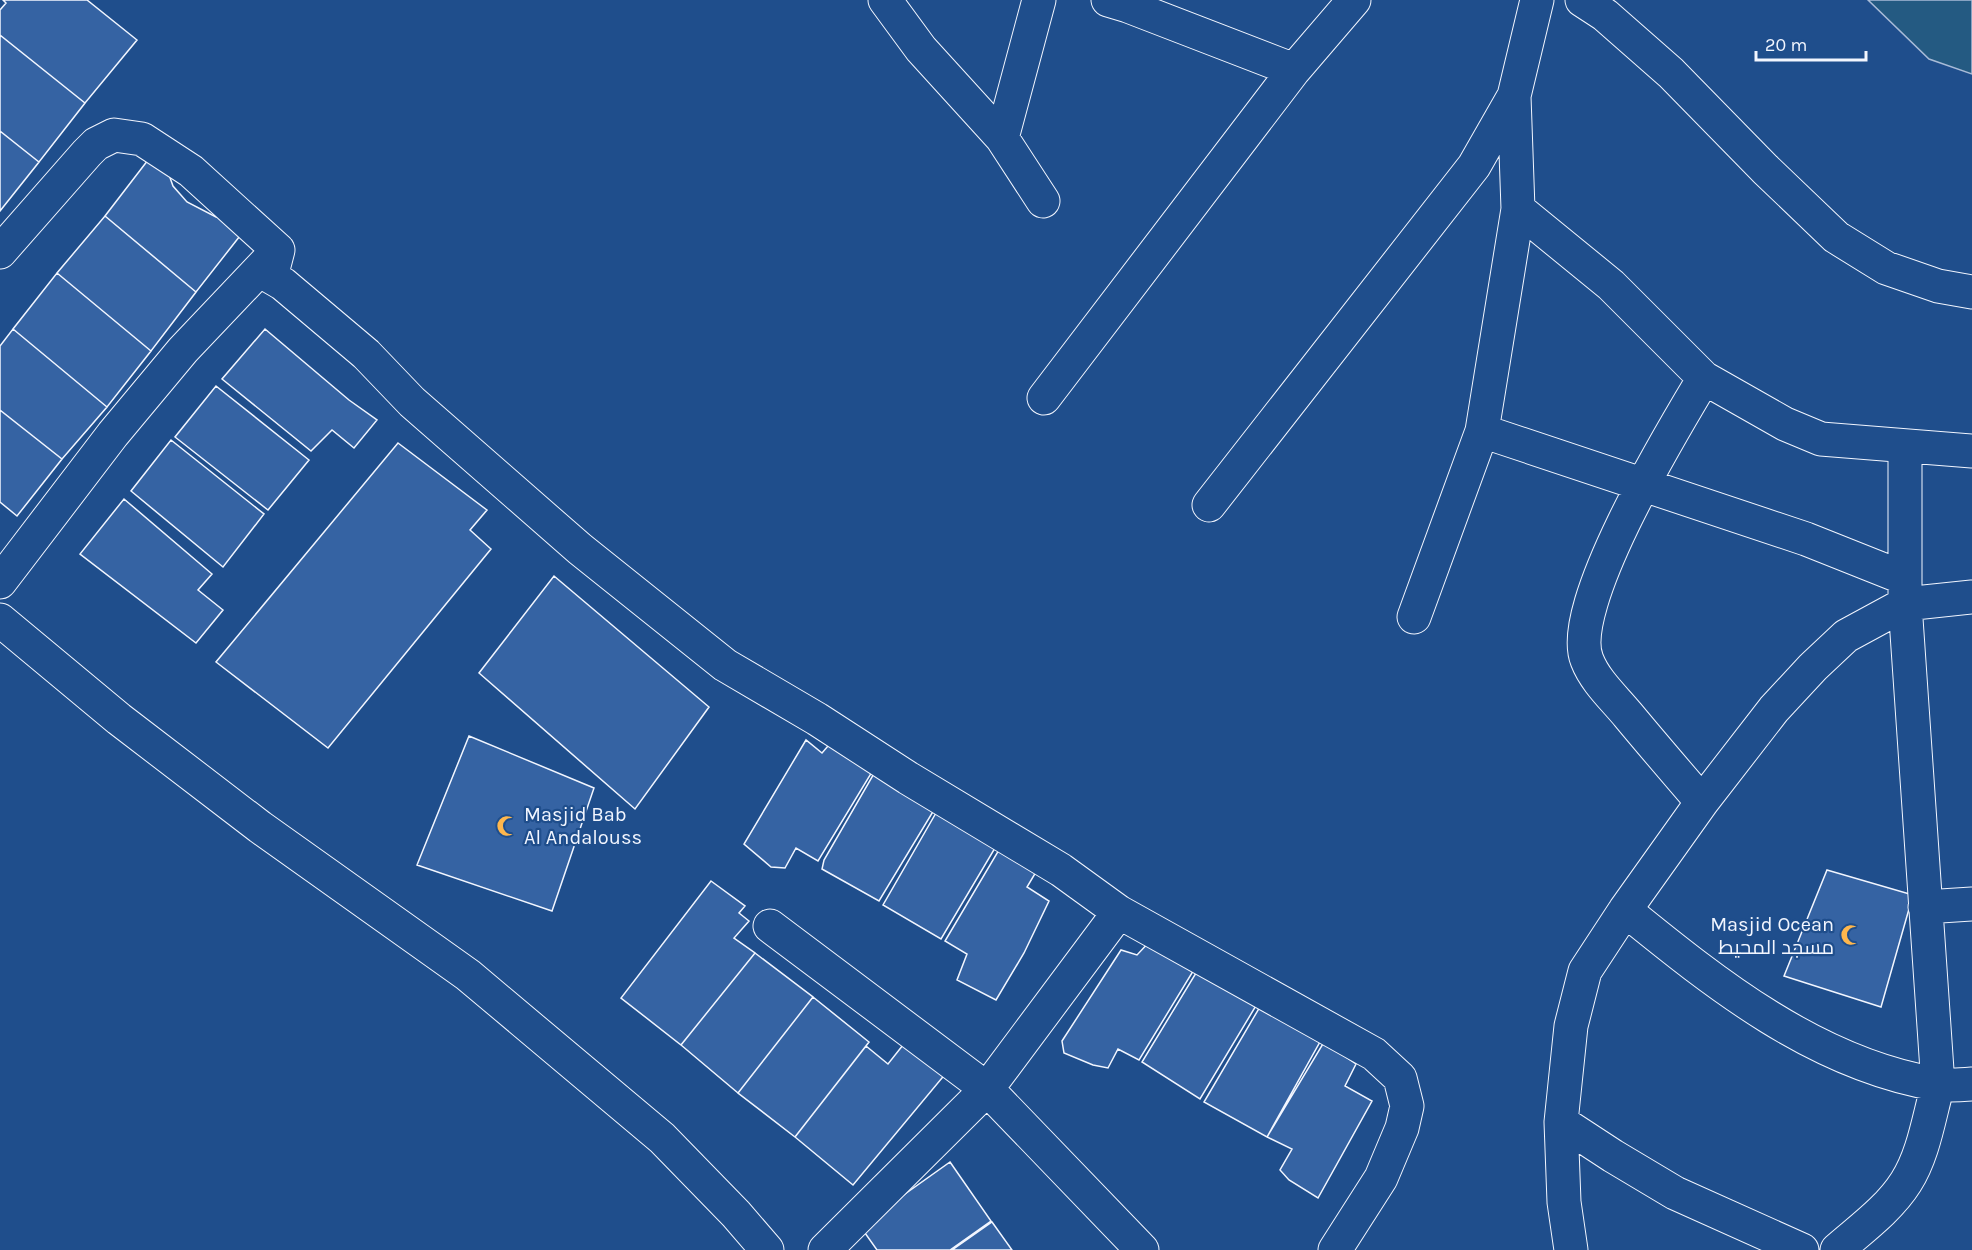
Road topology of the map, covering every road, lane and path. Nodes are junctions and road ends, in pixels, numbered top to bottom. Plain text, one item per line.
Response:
1 (885, 0) edge
2 (1039, 0) edge
3 (1108, 0) edge
4 (1354, 0) edge
5 (1537, 0) edge
6 (1582, 0) edge
7 (1294, 70) junction
8 (1514, 96) junction
9 (1002, 138) junction
10 (1043, 201) dead end
11 (1518, 209) junction
12 (278, 250) junction
13 (0, 252) edge
14 (1972, 292) edge
15 (1704, 378) junction
16 (1044, 398) dead end
17 (1482, 431) junction
18 (1905, 447) junction
19 (1972, 451) edge
20 (1642, 484) junction
21 (1209, 505) dead end
22 (0, 582) edge
23 (1904, 591) junction
24 (1972, 597) edge
25 (1414, 617) dead end
26 (0, 620) edge
27 (1702, 802) junction
28 (1972, 904) edge
29 (1925, 907) junction
30 (1625, 910) junction
31 (1119, 912) junction
32 (770, 926) dead end
33 (1972, 1084) edge
34 (1938, 1085) junction
35 (987, 1089) junction
36 (1561, 1122) junction
37 (767, 1250) edge
38 (825, 1250) edge
39 (1142, 1250) edge
40 (1335, 1250) edge
41 (1570, 1250) edge
42 (1802, 1250) edge
43 (1837, 1250) edge

1 - 9 street
2 - 9 street
3 - 7 street
4 - 7 street
5 - 8 street
6 - 14 street
7 - 16 street
8 - 11 street
8 - 21 street
9 - 10 street
11 - 15 street
11 - 17 street
12 - 13 street
12 - 22 street
12 - 31 street
15 - 18 street
15 - 20 street
17 - 20 street
17 - 25 street
18 - 19 street
18 - 23 street
20 - 23 street
20 - 27 street
23 - 24 street
23 - 27 street
23 - 29 street
26 - 37 street
27 - 30 street
28 - 29 street
29 - 34 street
30 - 34 street
30 - 36 street
31 - 35 street
31 - 40 street
32 - 35 street
33 - 34 street
34 - 43 street
35 - 38 street
35 - 39 street
36 - 41 street
36 - 42 street

